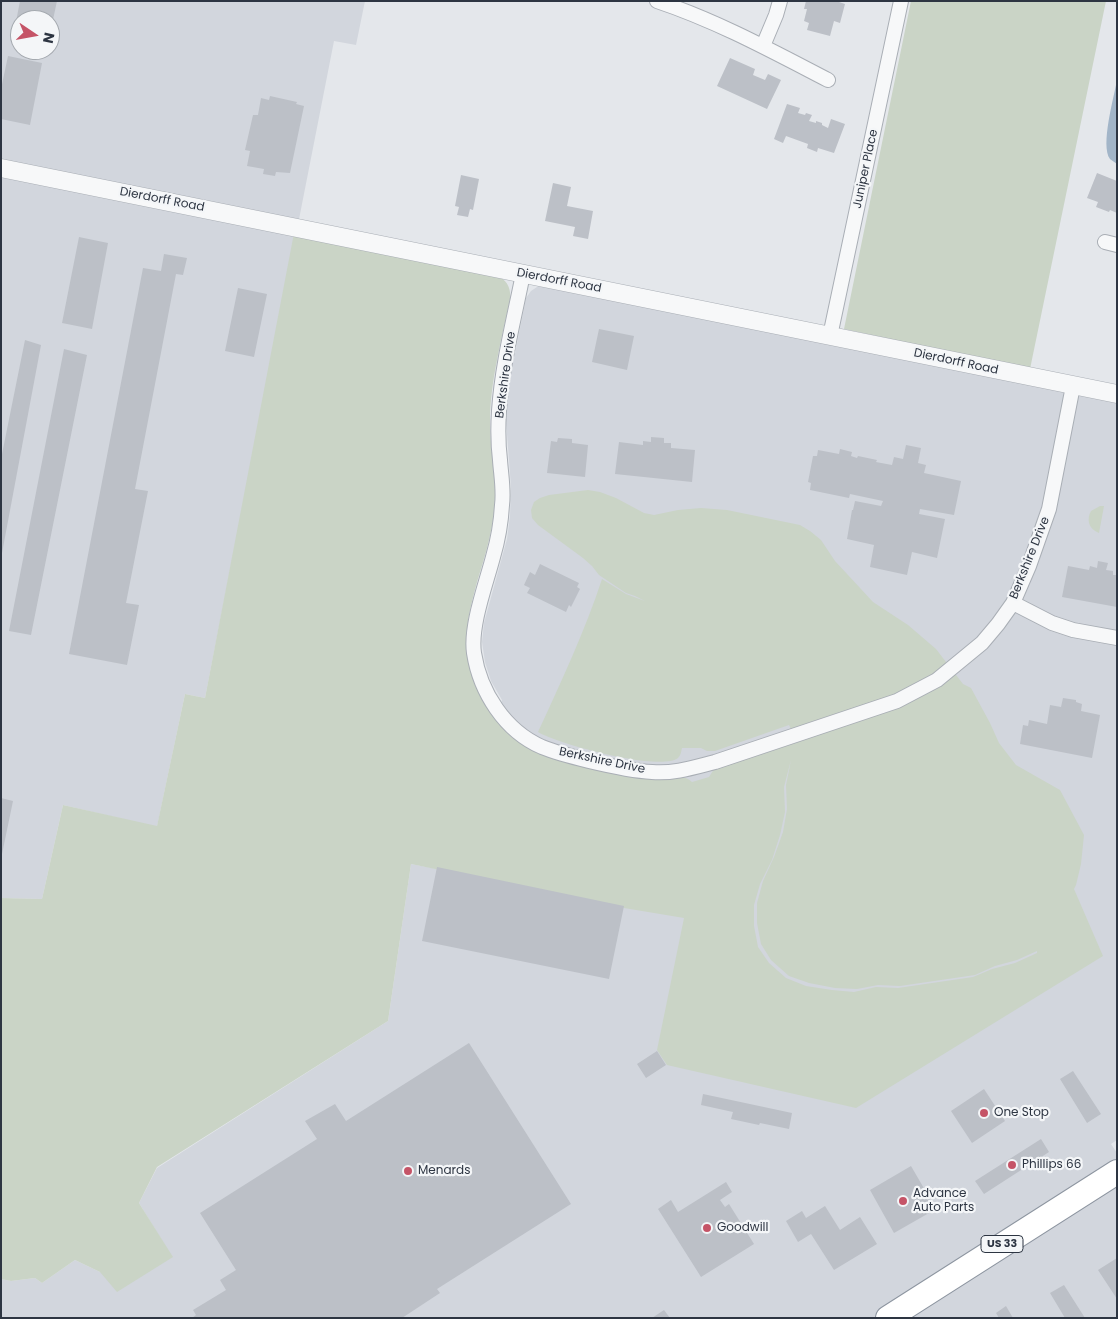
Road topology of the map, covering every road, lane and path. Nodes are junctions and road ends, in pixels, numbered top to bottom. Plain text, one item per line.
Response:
1 (657, 1) edge
2 (780, 1) edge
3 (901, 1) edge
4 (763, 46) junction
5 (828, 80) dead end
6 (1, 168) edge
7 (523, 274) junction
8 (830, 336) junction
9 (1073, 386) junction
10 (1117, 394) edge
11 (1013, 603) junction
12 (1117, 638) edge
13 (1117, 1172) edge
14 (888, 1318) edge

1 - 4 street
2 - 4 street
3 - 8 street, Juniper Place
4 - 5 street
6 - 7 street, Dierdorff Road
7 - 8 street, Dierdorff Road
7 - 11 street, Berkshire Drive
8 - 9 street, Dierdorff Road
9 - 10 street, Dierdorff Road
9 - 11 street, Berkshire Drive
11 - 12 street
13 - 14 highway, US 33

